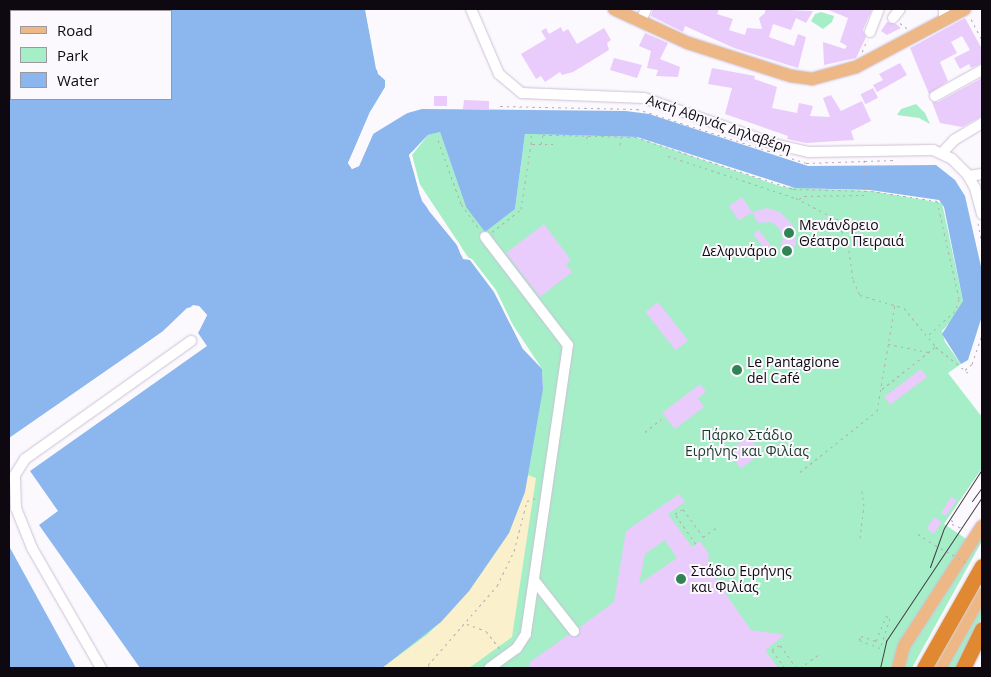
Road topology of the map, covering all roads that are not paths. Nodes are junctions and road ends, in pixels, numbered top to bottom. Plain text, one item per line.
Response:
1 (470, 9) edge
2 (614, 9) edge
3 (646, 9) edge
4 (879, 9) edge
5 (900, 9) edge
6 (965, 9) edge
7 (944, 14) edge
8 (892, 18) dead end
9 (641, 21) junction
10 (870, 32) road end
11 (982, 70) edge
12 (936, 96) dead end
13 (982, 123) edge
14 (942, 153) junction
15 (982, 174) edge
16 (969, 176) junction
17 (980, 216) edge
18 (485, 238) road end
19 (191, 341) dead end
20 (982, 526) edge
21 (978, 567) edge
22 (534, 580) junction
23 (982, 594) edge
24 (982, 628) edge
25 (574, 631) dead end
26 (963, 667) edge
27 (101, 668) edge
28 (489, 668) edge
29 (898, 668) edge
30 (924, 668) edge
31 (940, 668) edge

1 - 14 street, Ακτή Αθηνάς Δηλαβέρη
2 - 9 main road
3 - 9 street
4 - 10 street
5 - 8 street
6 - 7 main road
7 - 9 main road
11 - 12 street
13 - 14 street
14 - 16 street, Ακτή Αθηνάς Δηλαβέρη
15 - 16 street
16 - 17 street
18 - 22 street
19 - 27 street
20 - 29 main road
21 - 30 highway, bridge
22 - 25 street
22 - 28 street
23 - 31 main road
24 - 26 highway

